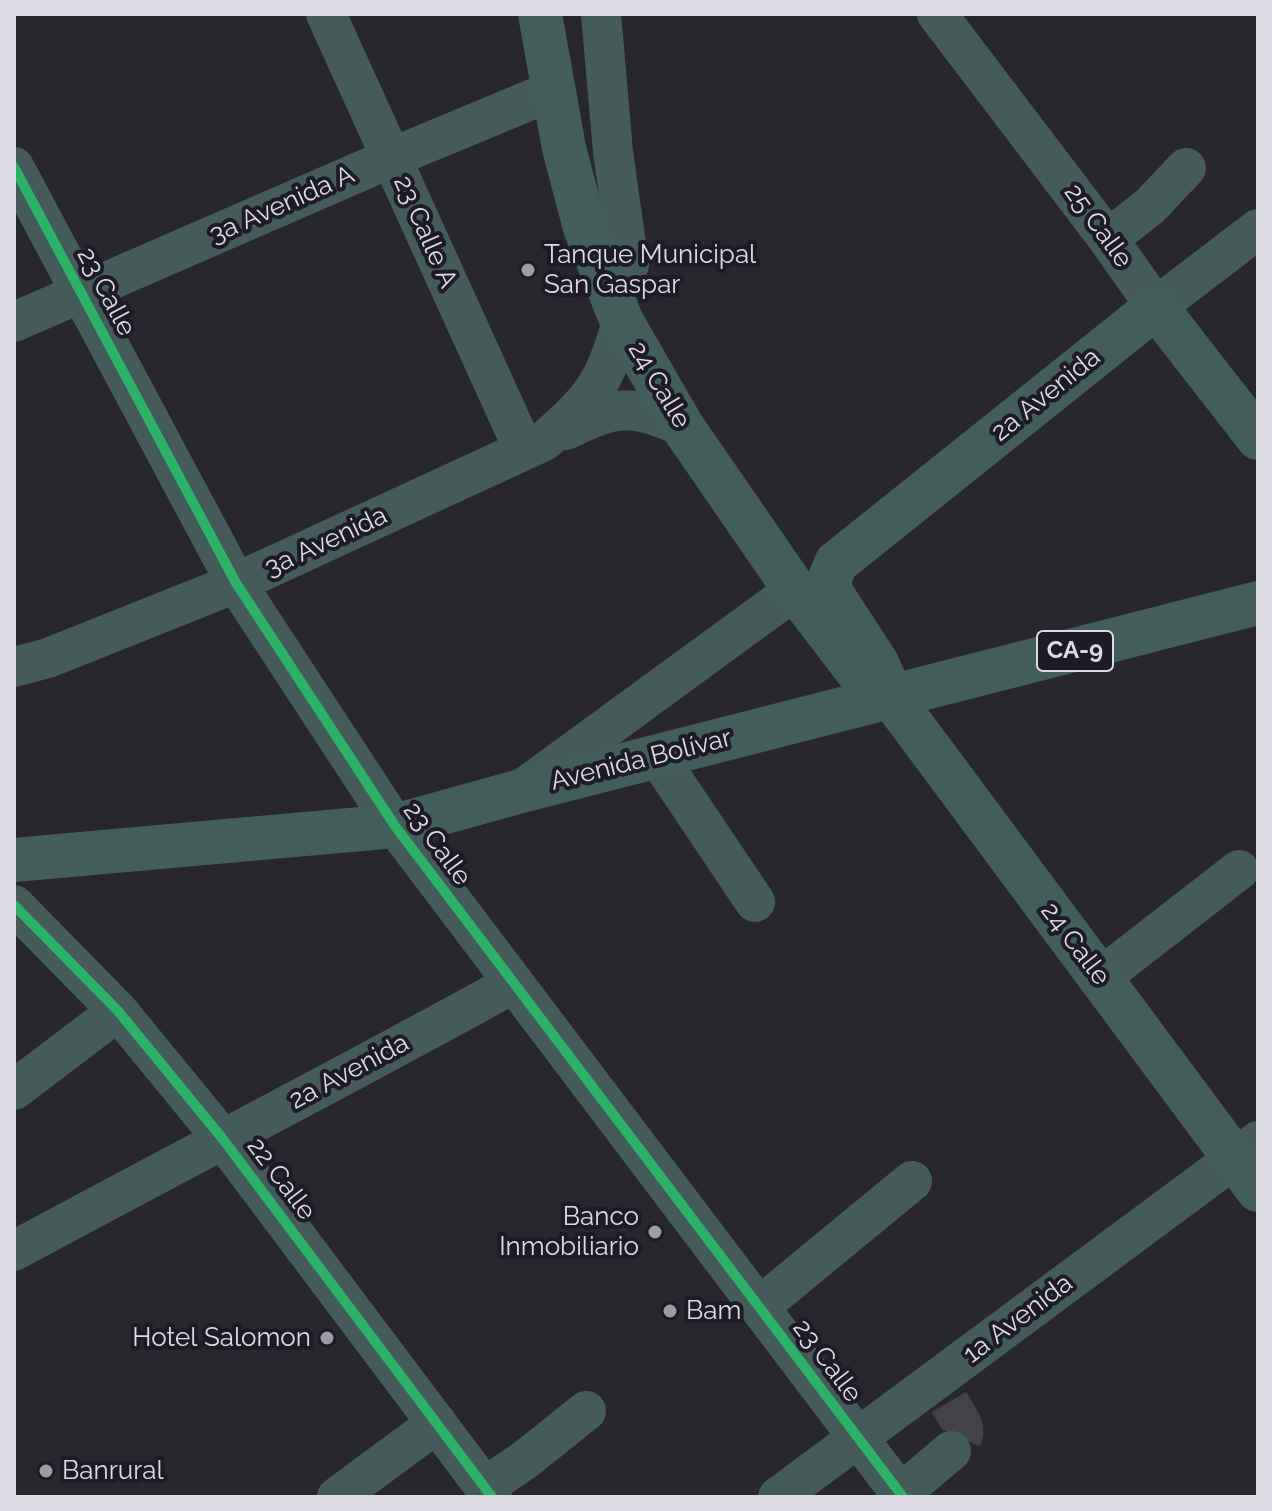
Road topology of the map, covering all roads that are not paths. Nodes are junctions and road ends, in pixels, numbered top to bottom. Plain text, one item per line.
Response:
1 (326, 14) edge
2 (540, 14) edge
3 (564, 14) edge
4 (601, 14) edge
5 (937, 14) edge
6 (552, 91) junction
7 (391, 158) junction
8 (14, 167) edge
9 (1186, 168) dead end
10 (1258, 229) edge
11 (1108, 239) junction
12 (629, 265) junction
13 (81, 293) junction
14 (1156, 307) junction
15 (14, 322) edge
16 (622, 322) junction
17 (682, 426) junction
18 (1258, 438) edge
19 (534, 446) junction
20 (836, 563) junction
21 (236, 583) junction
22 (795, 590) junction
23 (1258, 603) edge
24 (14, 667) edge
25 (892, 698) junction
26 (657, 756) junction
27 (521, 791) junction
28 (395, 826) junction
29 (14, 860) edge
30 (1239, 870) dead end
31 (755, 902) dead end
32 (14, 905) edge
33 (1100, 978) junction
34 (514, 983) junction
35 (118, 1011) junction
36 (14, 1090) edge
37 (222, 1138) junction
38 (1250, 1163) edge
39 (912, 1181) dead end
40 (14, 1251) edge
41 (759, 1307) junction
42 (586, 1411) dead end
43 (437, 1423) junction
44 (858, 1438) junction
45 (951, 1451) tunnel mouth
46 (489, 1492) edge
47 (902, 1496) edge
48 (337, 1497) edge
49 (778, 1497) edge

1 - 7 street, 23 Calle A
2 - 6 main road, 24 Calle
3 - 12 main road, 24 Calle
4 - 12 street, 24 Calle
5 - 11 street, 25 Calle
6 - 7 street, 3a Avenida A
6 - 16 main road, 24 Calle
7 - 13 street, 3a Avenida A
7 - 19 street, 23 Calle A
8 - 13 street, 23 Calle
9 - 11 street
10 - 14 street, 2a Avenida
11 - 14 street, 25 Calle
12 - 16 main road
12 - 20 main road, 24 Calle
13 - 15 street, 3a Avenida A
13 - 21 street, 23 Calle
14 - 18 main road, 25 Calle
14 - 20 main road, 2a Avenida
16 - 17 main road, 24 Calle
16 - 19 street, 3a Avenida
17 - 19 street, 3a Avenida
17 - 22 main road, 24 Calle
19 - 21 street, 3a Avenida
20 - 25 main road, 24 Calle
21 - 24 street, 3a Avenida
21 - 28 street, 23 Calle
22 - 25 main road, 24 Calle
22 - 27 street
23 - 25 main road, Avenida Bolívar / CA-9
25 - 26 main road, Avenida Bolívar
25 - 33 main road, 24 Calle
26 - 27 main road, Avenida Bolívar
26 - 31 street
27 - 28 main road, Avenida Bolívar
28 - 29 main road, Avenida Bolívar
28 - 34 street, 23 Calle
30 - 33 street
32 - 35 street, 22 Calle
33 - 38 main road, 24 Calle
34 - 37 street, 2a Avenida
34 - 41 street, 23 Calle
35 - 36 street
35 - 37 street, 22 Calle
37 - 40 street, 2a Avenida
37 - 43 street, 22 Calle
38 - 44 street, 1a Avenida
39 - 41 street
41 - 44 street, 23 Calle
42 - 46 street
43 - 46 street, 22 Calle
43 - 48 street
44 - 47 street, 23 Calle
44 - 49 street, 1a Avenida
45 - 47 street

